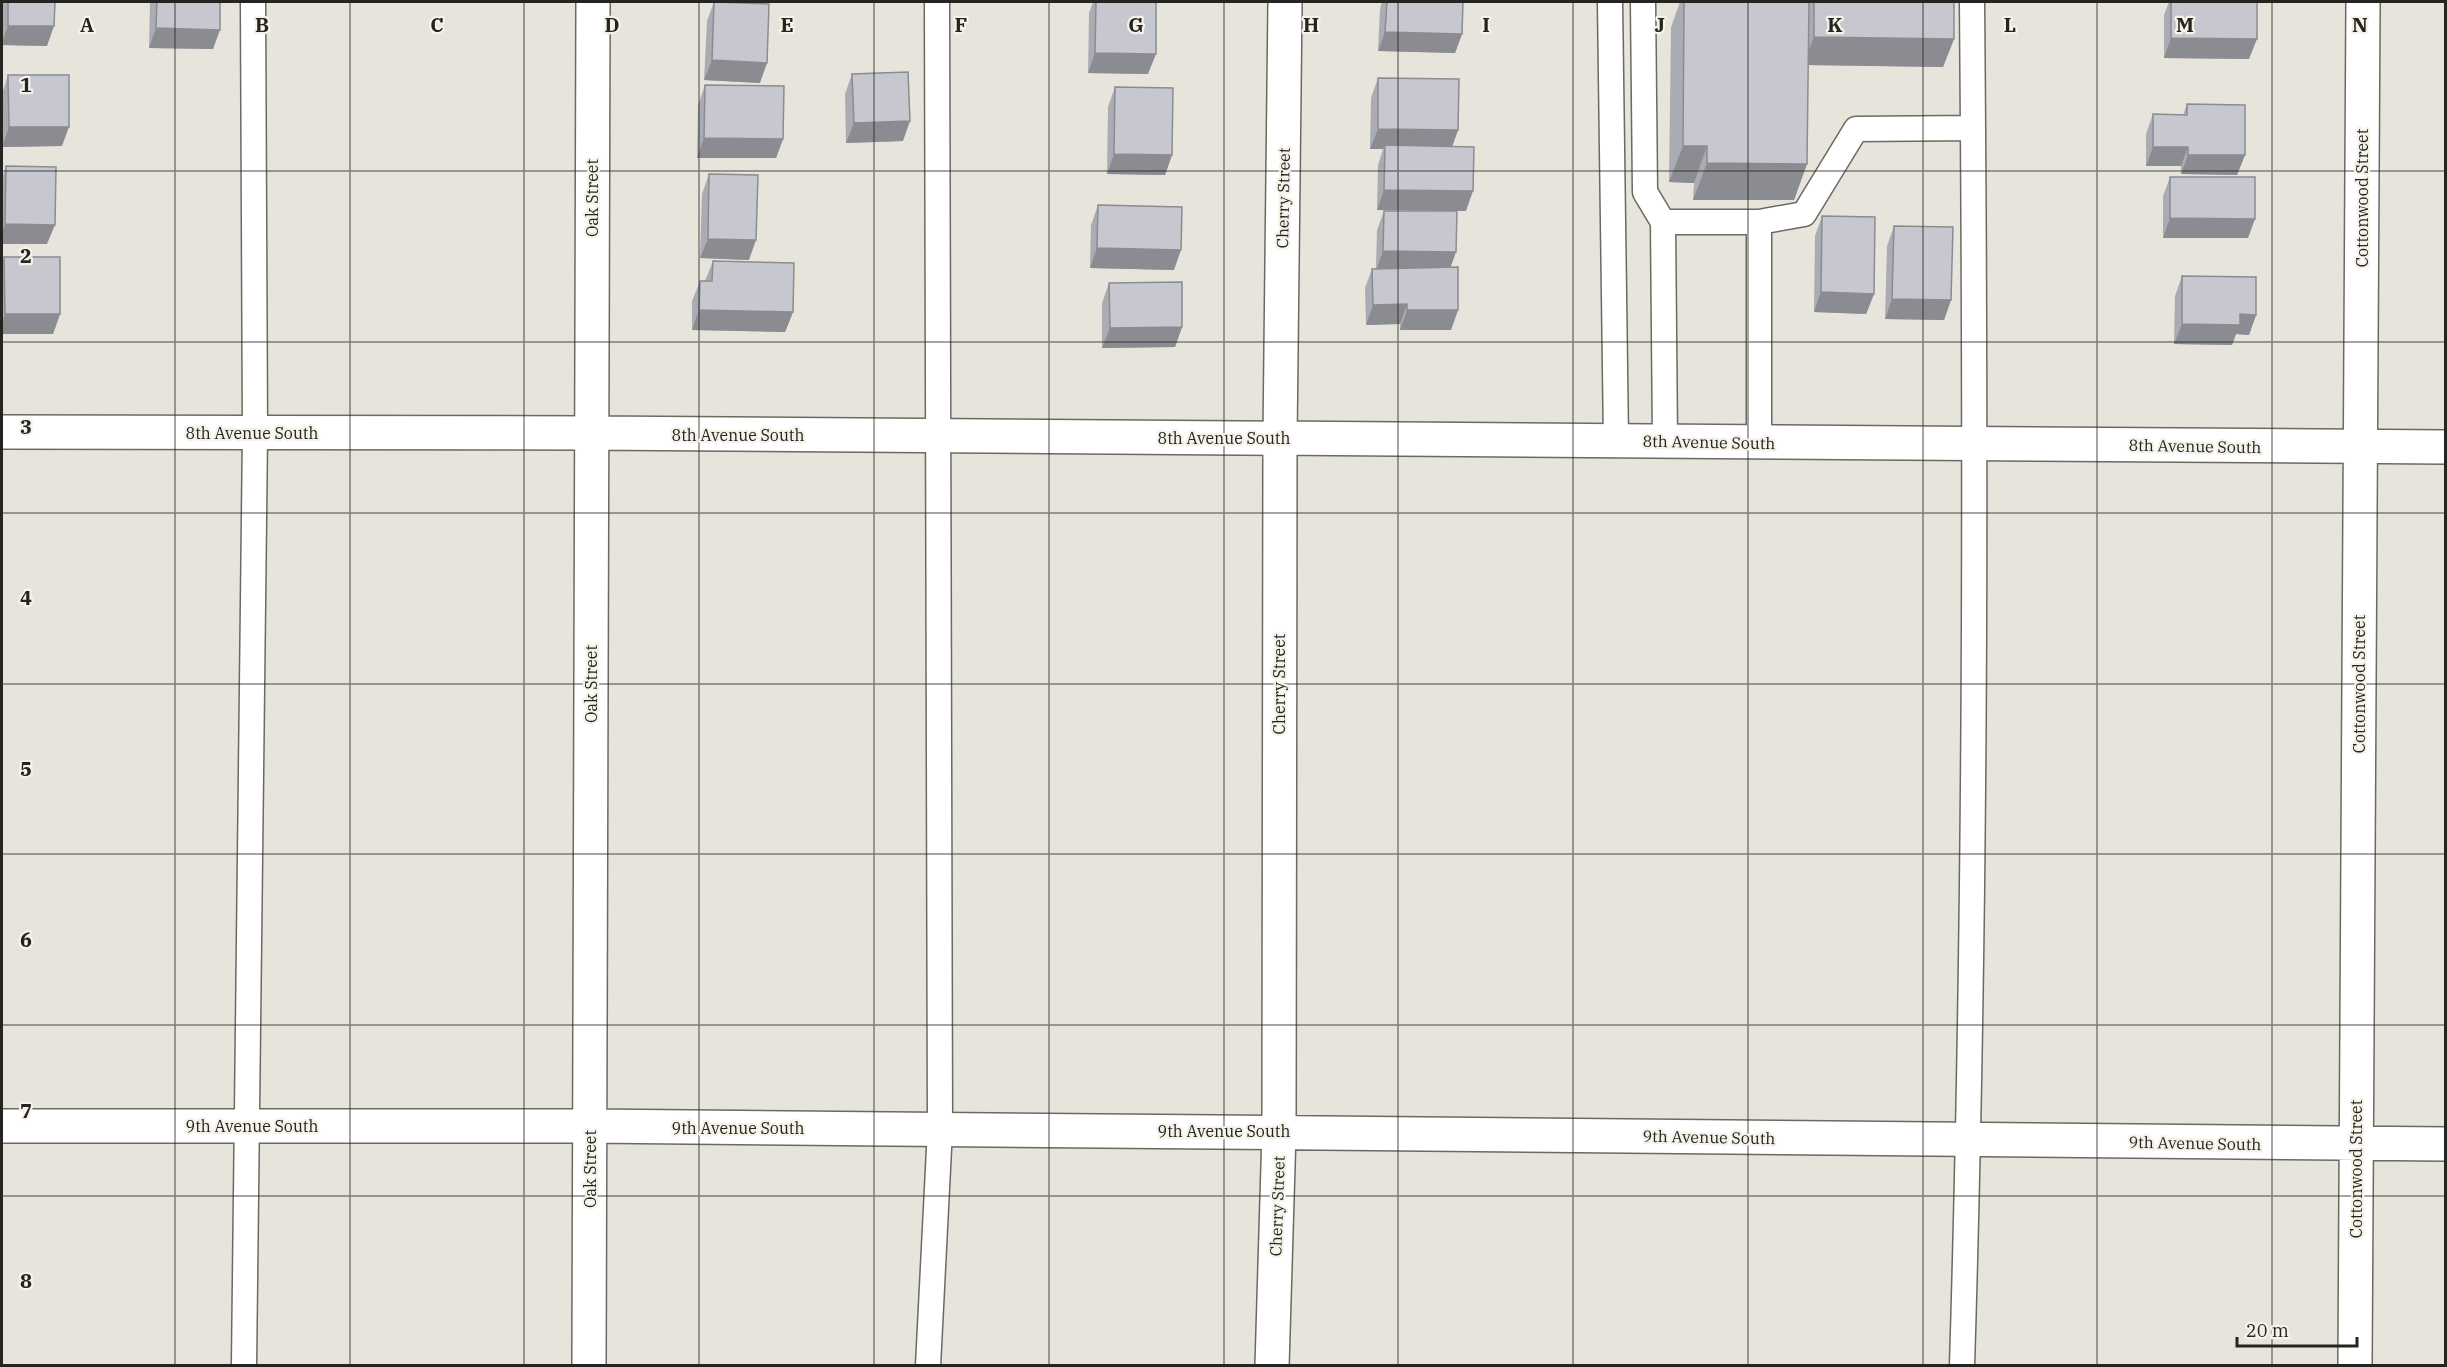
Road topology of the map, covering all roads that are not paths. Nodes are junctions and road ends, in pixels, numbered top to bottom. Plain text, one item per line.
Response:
1 (253, 2) edge
2 (593, 2) edge
3 (937, 2) edge
4 (1285, 2) edge
5 (1610, 2) edge
6 (1643, 2) edge
7 (1972, 2) edge
8 (2363, 2) edge
9 (1973, 128) junction
10 (1663, 222) junction
11 (1758, 222) junction
12 (2, 432) edge
13 (255, 433) junction
14 (591, 434) junction
15 (937, 436) junction
16 (1280, 438) junction
17 (1616, 441) junction
18 (1665, 441) junction
19 (1758, 442) junction
20 (1975, 444) junction
21 (2361, 447) junction
22 (2445, 447) edge
23 (2, 1126) edge
24 (245, 1126) junction
25 (590, 1126) junction
26 (940, 1129) junction
27 (1279, 1132) junction
28 (1969, 1140) junction
29 (2445, 1144) edge
30 (2356, 1145) junction
31 (243, 1365) edge
32 (589, 1365) edge
33 (928, 1365) edge
34 (1272, 1365) edge
35 (1962, 1365) edge
36 (2355, 1365) edge

1 - 13 lane
2 - 14 street, Oak Street
3 - 15 lane
4 - 16 street, Cherry Street
5 - 17 lane
6 - 10 lane
7 - 9 lane
8 - 21 street, Cottonwood Street
9 - 11 lane
9 - 20 lane
10 - 11 lane
10 - 18 lane
11 - 19 lane
12 - 13 street, 8th Avenue South
13 - 14 street, 8th Avenue South
13 - 24 lane
14 - 15 street, 8th Avenue South
14 - 25 street, Oak Street
15 - 16 street, 8th Avenue South
15 - 26 lane
16 - 17 street, 8th Avenue South
16 - 27 street, Cherry Street
17 - 18 street, 8th Avenue South
18 - 19 street, 8th Avenue South
19 - 20 street, 8th Avenue South
20 - 21 street, 8th Avenue South
20 - 28 lane
21 - 22 street, 8th Avenue South
21 - 30 street, Cottonwood Street
23 - 24 street, 9th Avenue South
24 - 25 street, 9th Avenue South
24 - 31 lane
25 - 26 street, 9th Avenue South
25 - 32 street, Oak Street
26 - 27 street, 9th Avenue South
26 - 33 lane
27 - 28 street, 9th Avenue South
27 - 34 street, Cherry Street
28 - 30 street, 9th Avenue South
28 - 35 lane
29 - 30 street, 9th Avenue South
30 - 36 street, Cottonwood Street

